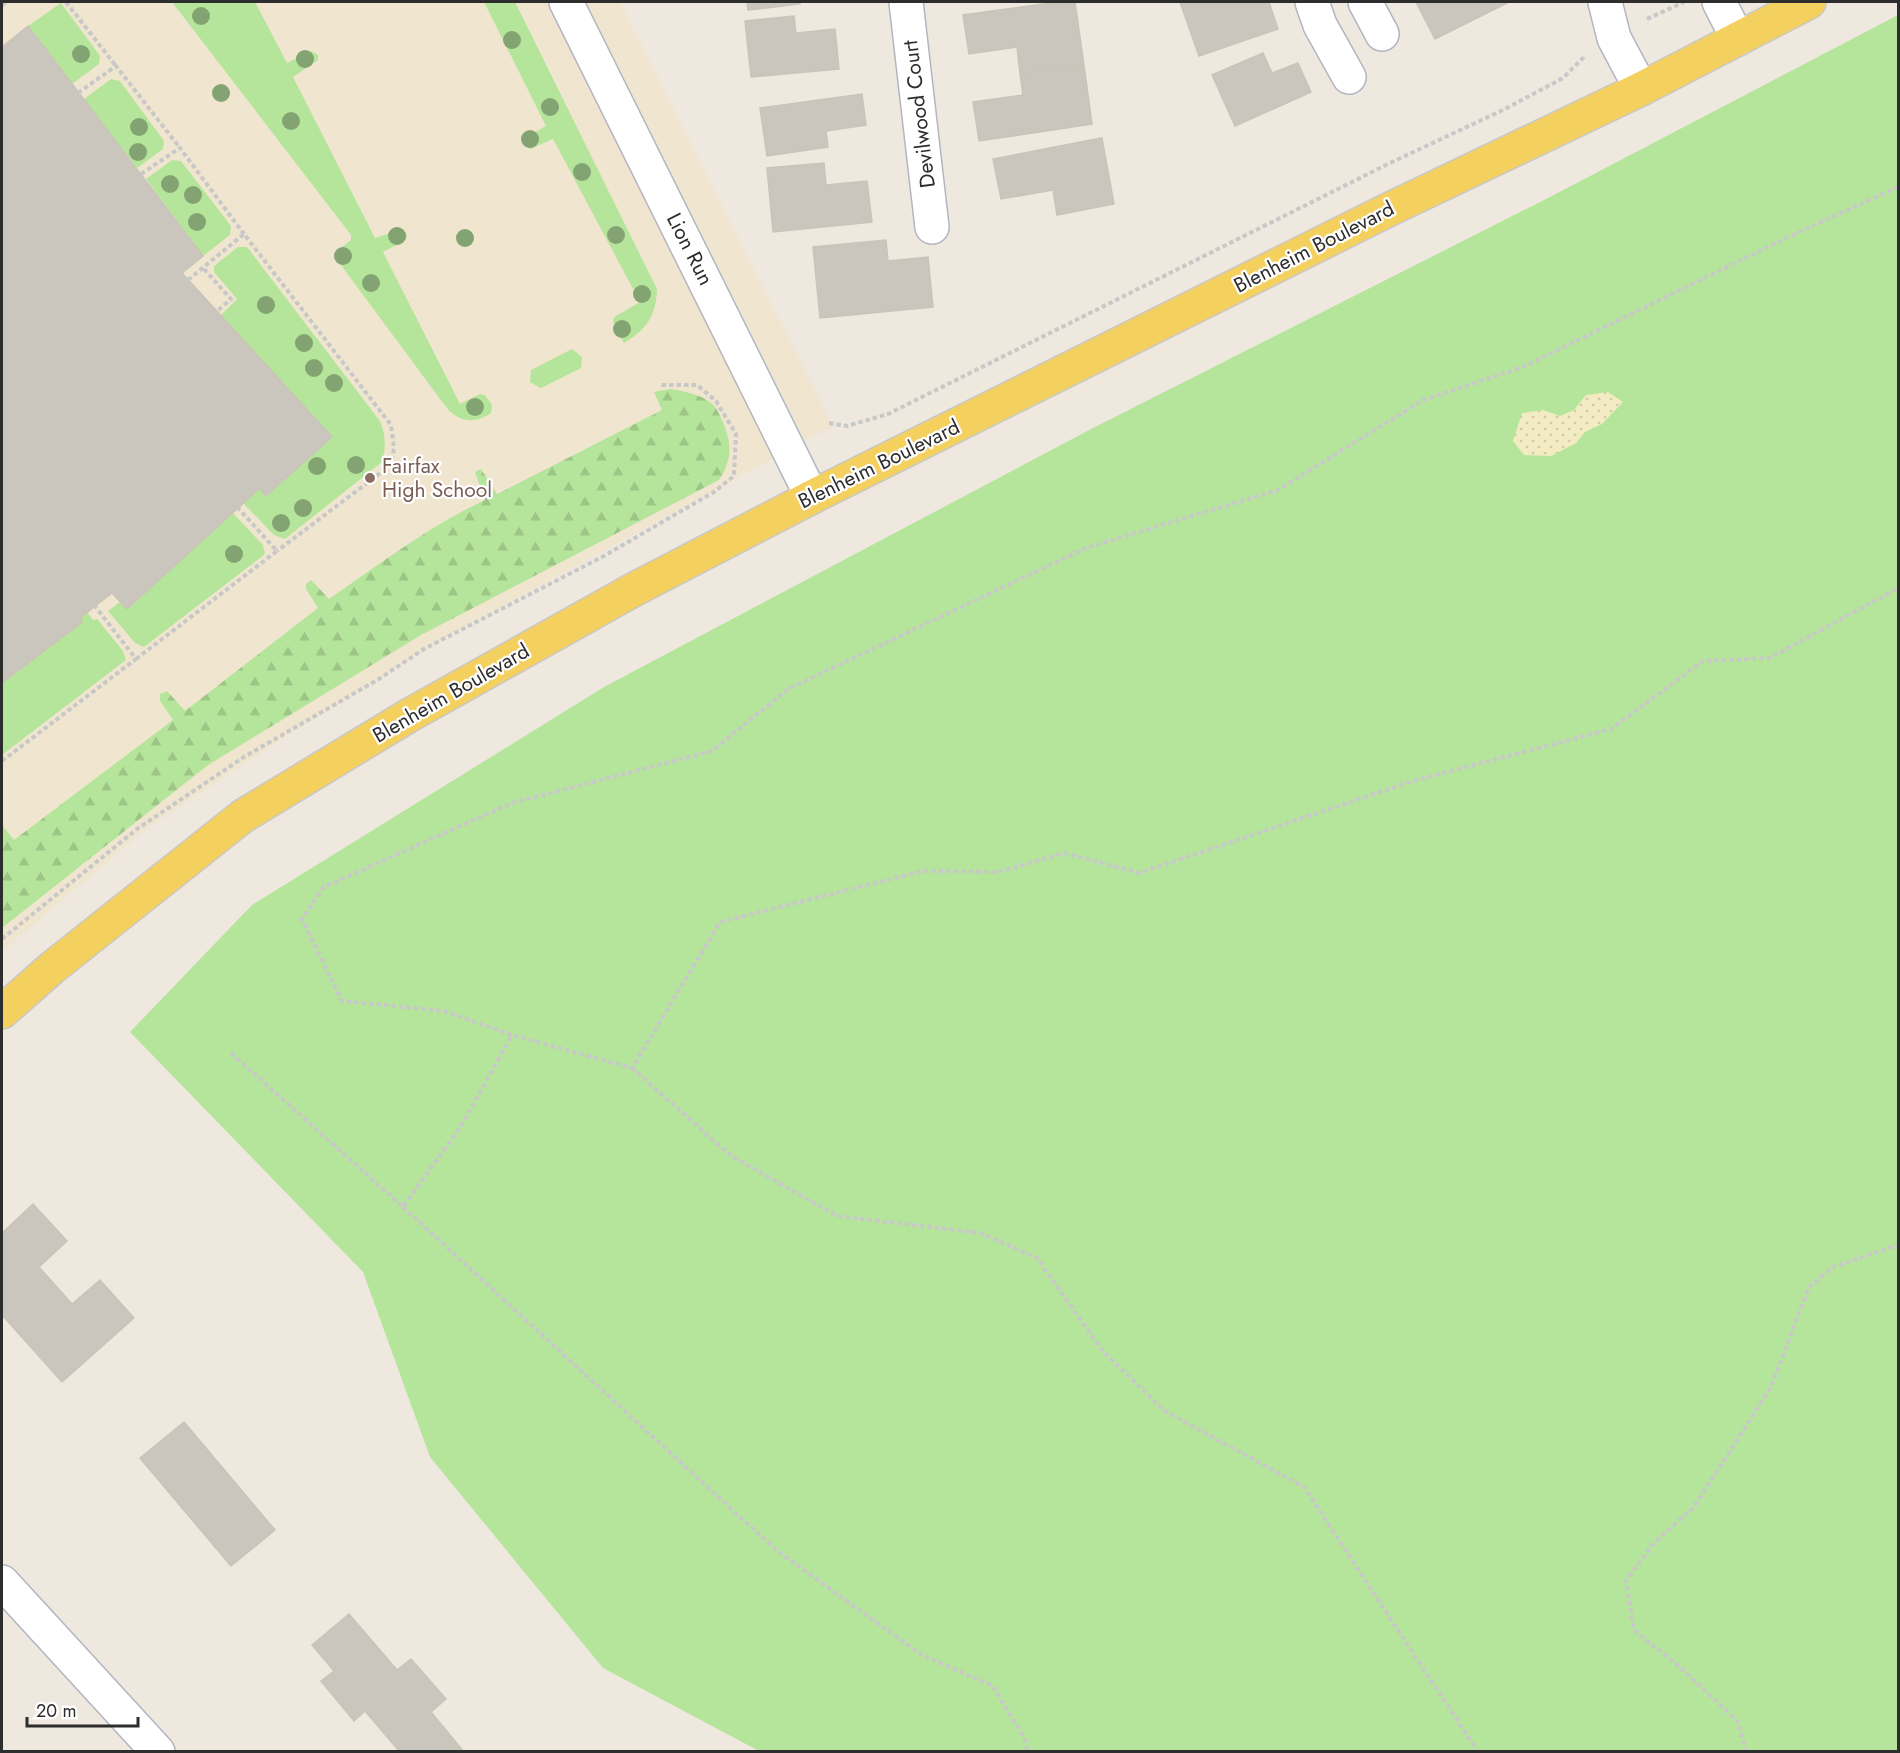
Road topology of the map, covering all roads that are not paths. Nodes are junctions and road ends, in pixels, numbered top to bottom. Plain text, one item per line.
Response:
1 (566, 2) edge
2 (906, 2) edge
3 (1312, 2) edge
4 (1365, 2) edge
5 (1605, 2) edge
6 (1719, 2) edge
7 (1809, 2) edge
8 (1382, 34) dead end
9 (1738, 39) junction
10 (1349, 77) dead end
11 (1641, 89) junction
12 (932, 227) dead end
13 (812, 497) junction
14 (2, 1012) edge
15 (2, 1582) edge
16 (158, 1752) edge

1 - 13 street, Lion Run
2 - 12 street, Devilwood Court
3 - 10 street
4 - 8 street
5 - 11 street
6 - 9 street
7 - 9 main road, Blenheim Boulevard
9 - 11 main road, Blenheim Boulevard
11 - 13 main road, Blenheim Boulevard
13 - 14 main road, Blenheim Boulevard
15 - 16 street

